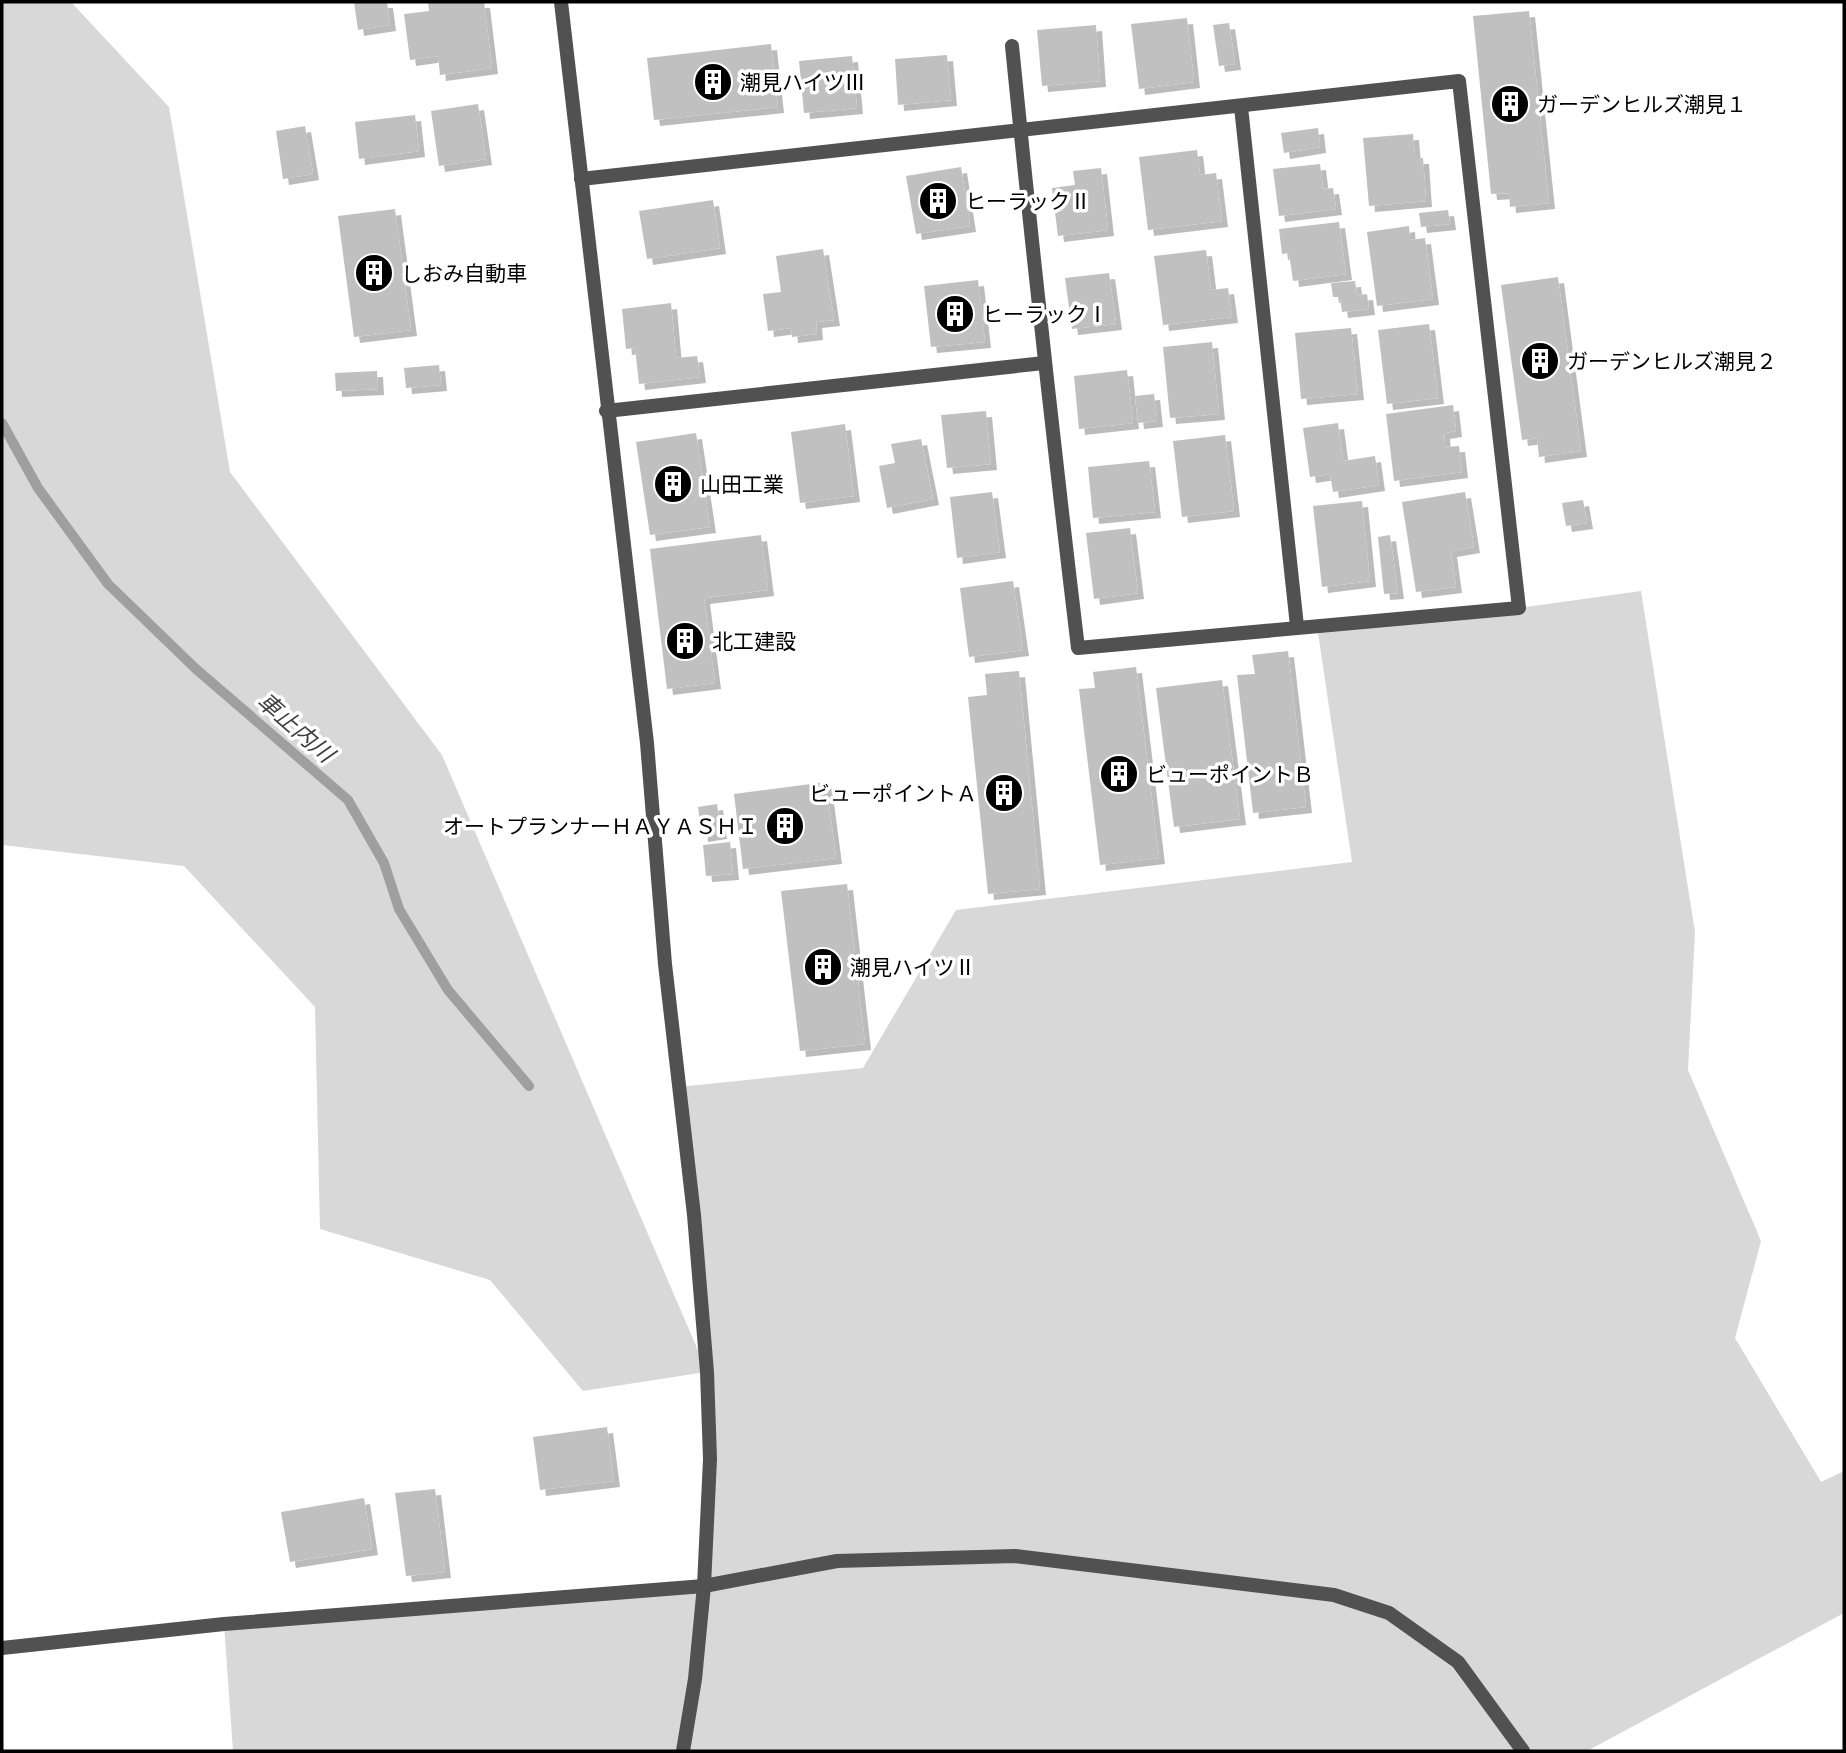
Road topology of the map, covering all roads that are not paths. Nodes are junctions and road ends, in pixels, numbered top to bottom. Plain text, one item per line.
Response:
1 (561, 2) edge
2 (1012, 46) dead end
3 (1241, 107) junction
4 (1020, 130) junction
5 (581, 179) junction
6 (1044, 363) junction
7 (606, 411) junction
8 (1297, 626) junction
9 (704, 1586) junction
10 (2, 1648) edge
11 (683, 1751) edge
12 (1523, 1751) edge

1 - 5 street
2 - 4 street
3 - 4 street
3 - 8 street
3 - 8 street
4 - 5 street
4 - 6 street
5 - 7 street
6 - 7 street
6 - 8 street
7 - 9 street
9 - 10 street
9 - 11 street
9 - 12 street

